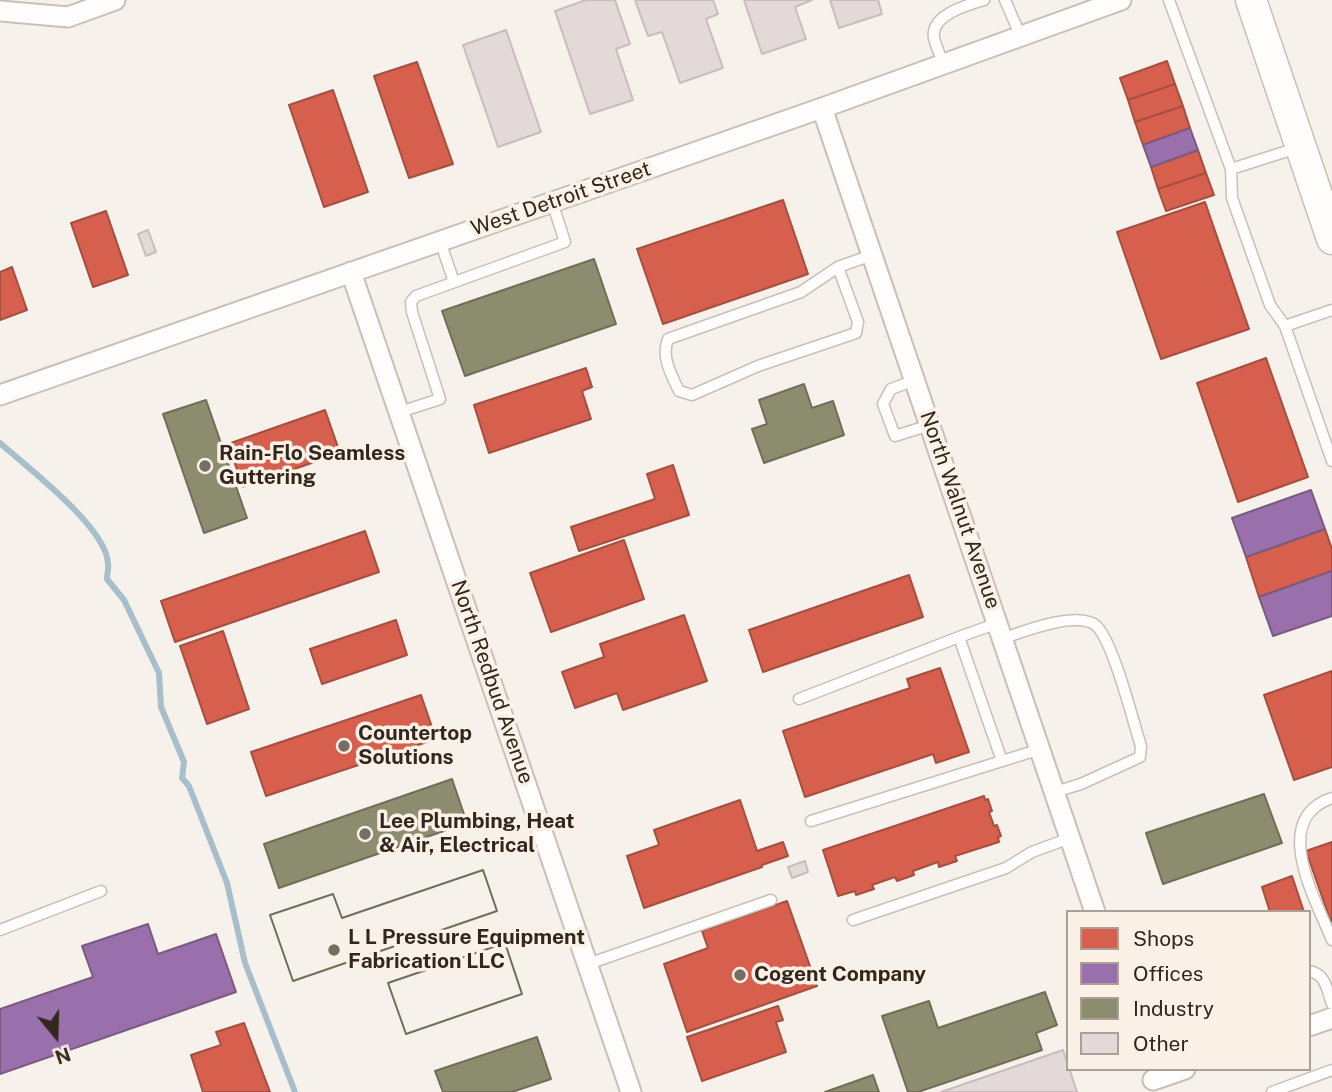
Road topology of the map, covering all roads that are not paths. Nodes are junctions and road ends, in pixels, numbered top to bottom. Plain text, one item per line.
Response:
1 (115, 0) edge
2 (984, 0) edge
3 (1005, 0) edge
4 (1121, 0) edge
5 (1169, 0) edge
6 (1251, 0) edge
7 (0, 11) edge
8 (1021, 37) junction
9 (944, 65) junction
10 (822, 108) junction
11 (1301, 146) junction
12 (1231, 169) junction
13 (1325, 197) edge
14 (552, 202) junction
15 (1332, 239) edge
16 (440, 241) junction
17 (873, 254) junction
18 (838, 267) junction
19 (351, 272) junction
20 (454, 282) junction
21 (1332, 310) edge
22 (1285, 326) junction
23 (915, 380) junction
24 (0, 395) edge
25 (400, 412) junction
26 (930, 425) junction
27 (1332, 461) edge
28 (1001, 630) junction
29 (959, 637) junction
30 (799, 699) dead end
31 (1041, 749) junction
32 (1002, 761) junction
33 (1055, 792) junction
34 (1332, 798) edge
35 (811, 821) dead end
36 (1070, 838) junction
37 (101, 891) dead end
38 (771, 900) dead end
39 (1094, 910) edge
40 (853, 920) dead end
41 (0, 930) edge
42 (1332, 940) edge
43 (588, 964) junction
44 (1311, 971) edge
45 (1332, 1004) edge
46 (1332, 1018) edge
47 (1311, 1025) edge
48 (1332, 1070) edge
49 (1179, 1071) edge
50 (1154, 1080) edge
51 (632, 1092) edge
52 (1272, 1092) edge

1 - 7 street
2 - 9 lane
3 - 8 lane
4 - 8 street, West Detroit Street
5 - 12 lane
6 - 11 main road
8 - 9 street, West Detroit Street
9 - 10 street, West Detroit Street
10 - 14 street, West Detroit Street
10 - 17 street, North Walnut Avenue
11 - 12 lane
11 - 13 main road
12 - 22 lane
13 - 15 main road
14 - 16 street, West Detroit Street
14 - 20 lane
16 - 19 street, West Detroit Street
16 - 20 lane
17 - 18 lane
17 - 23 street, North Walnut Avenue
18 - 18 lane
19 - 24 street, West Detroit Street
19 - 25 street, North Redbud Avenue
20 - 25 lane
21 - 22 lane
22 - 27 lane
23 - 26 street, North Walnut Avenue
23 - 26 lane
25 - 43 street, North Redbud Avenue
26 - 28 street, North Walnut Avenue
28 - 29 lane
28 - 31 street, North Walnut Avenue
28 - 33 lane
29 - 30 lane
29 - 32 lane
31 - 32 lane
31 - 33 street, North Walnut Avenue
32 - 35 lane
33 - 36 street, North Walnut Avenue
34 - 42 lane
36 - 39 street, North Walnut Avenue
36 - 40 lane
37 - 41 lane
38 - 43 lane
43 - 51 street, North Redbud Avenue
44 - 45 lane
46 - 47 street
48 - 52 lane
49 - 50 street

